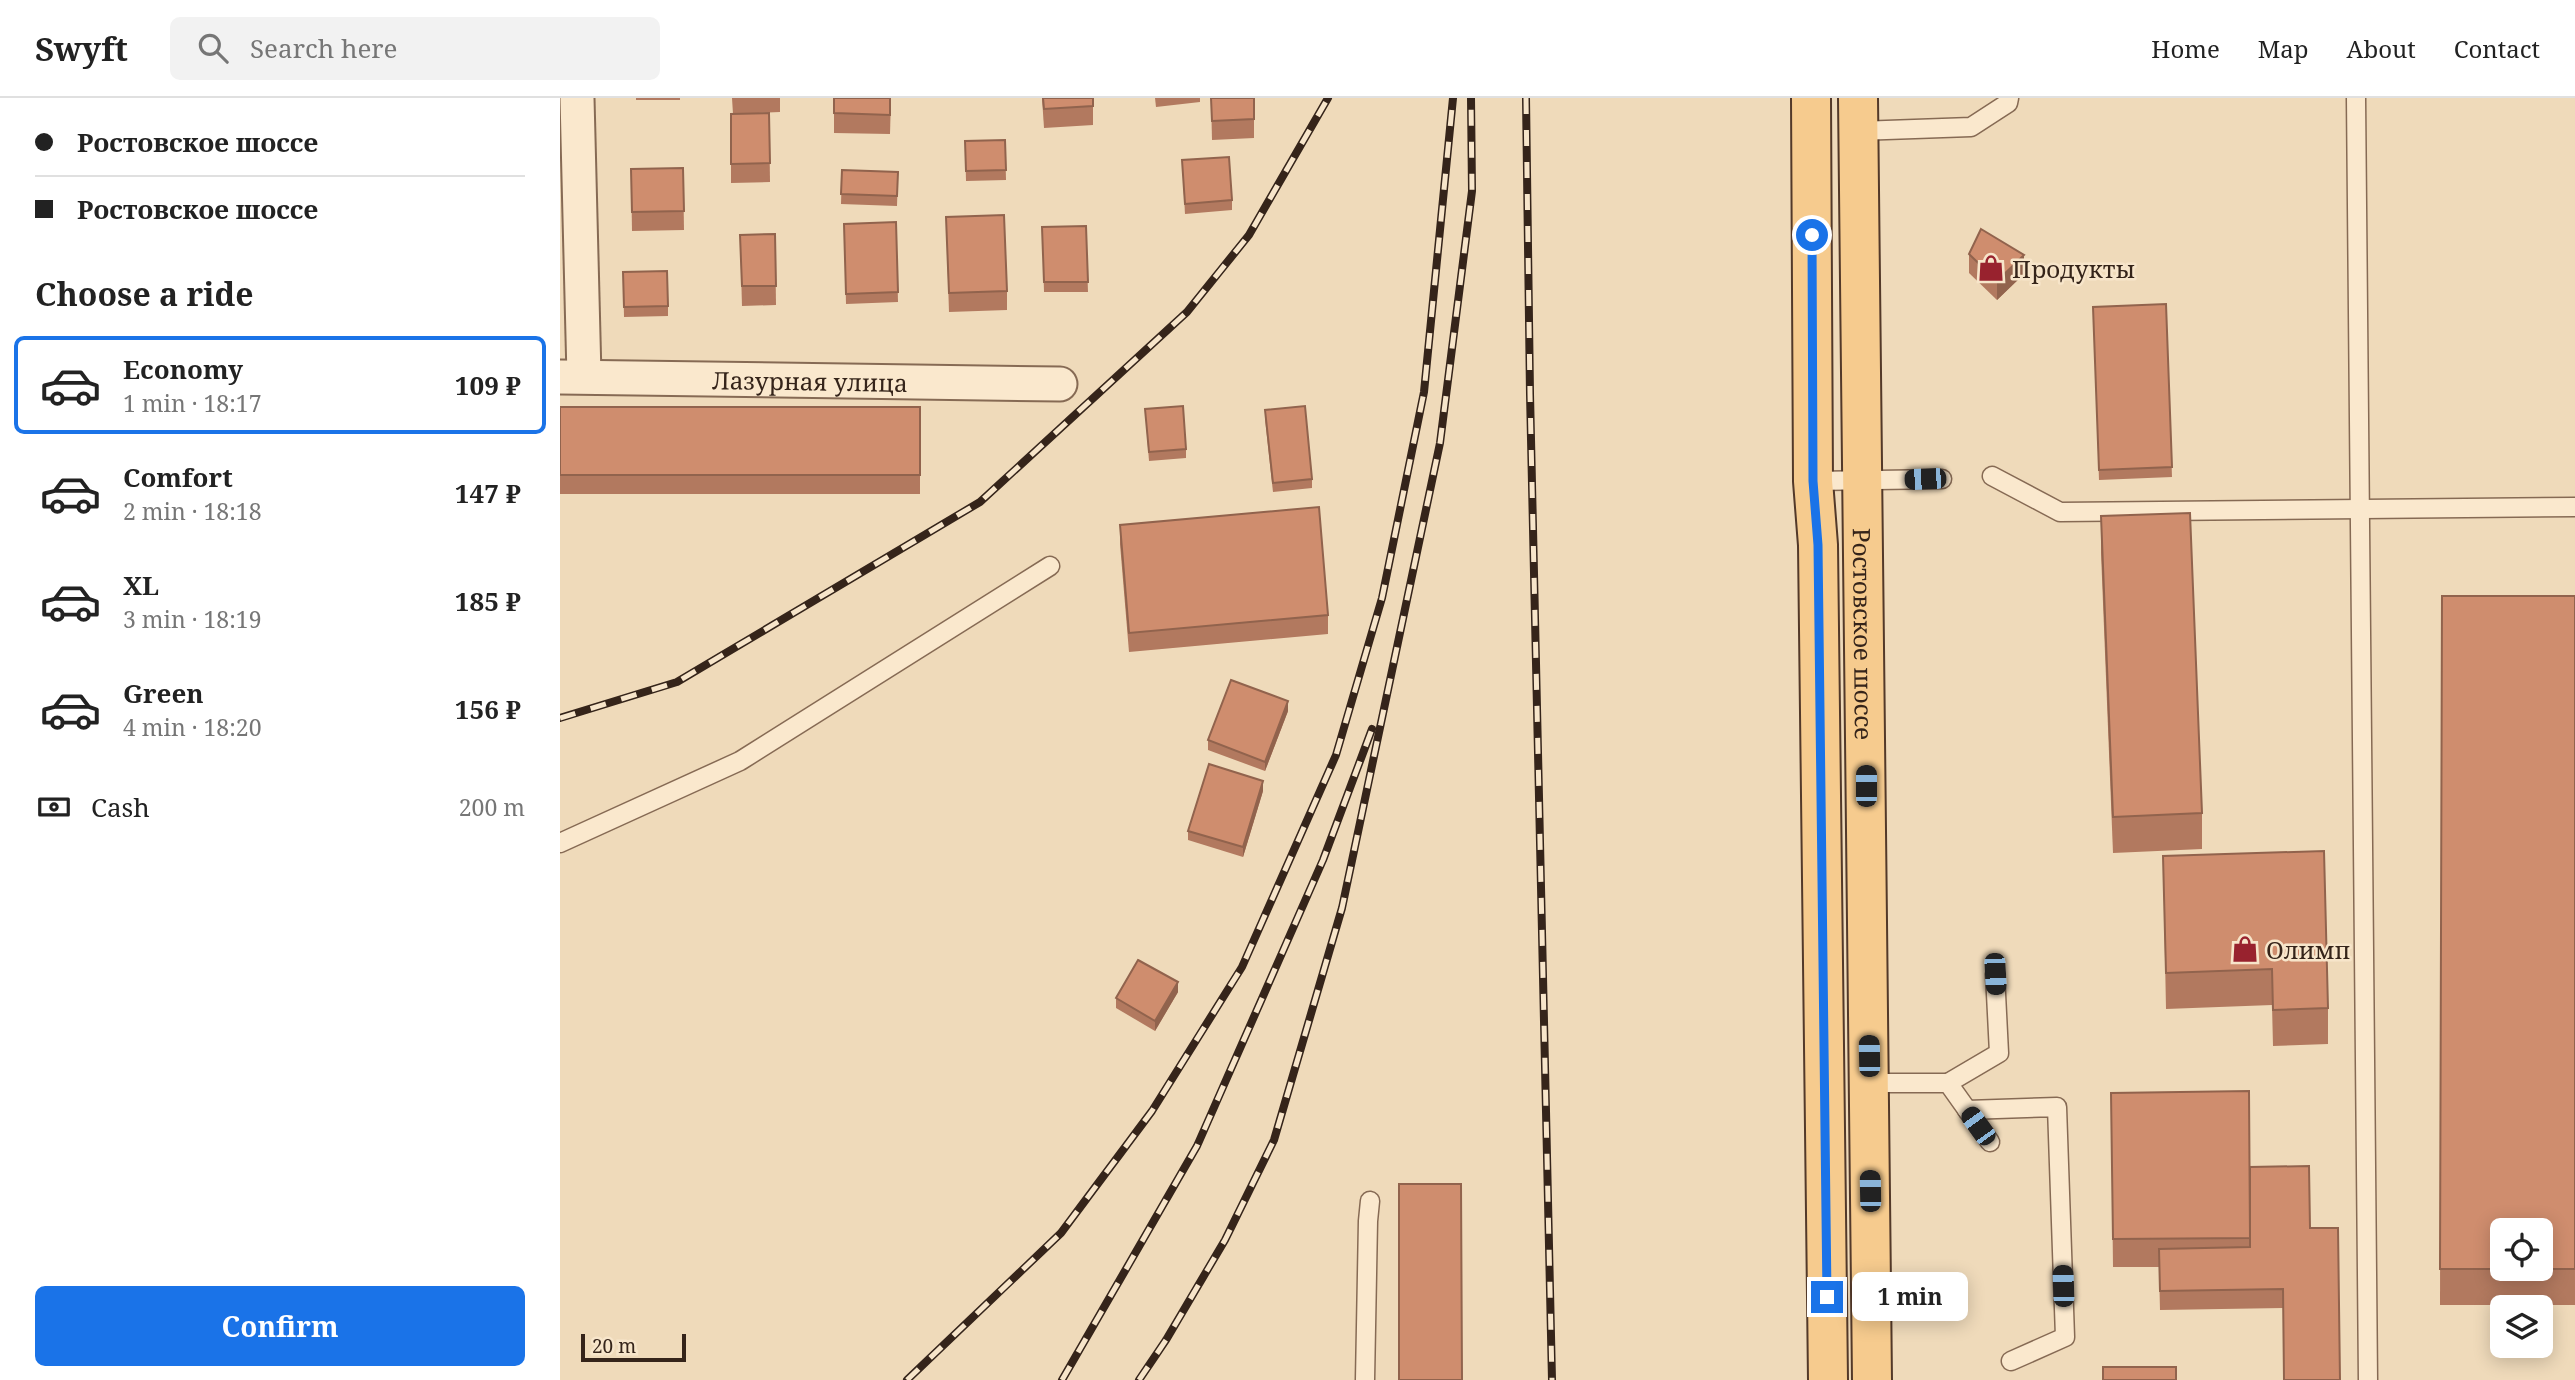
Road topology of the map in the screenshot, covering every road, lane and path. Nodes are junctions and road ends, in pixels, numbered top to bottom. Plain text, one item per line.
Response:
1 (577, 98) edge
2 (1811, 98) edge
3 (2009, 98) edge
4 (2356, 98) edge
5 (1858, 115) edge
6 (572, 376) edge
7 (1060, 384) dead end
8 (1992, 477) dead end
9 (1942, 479) dead end
10 (1813, 481) junction
11 (1861, 481) junction
12 (2575, 507) edge
13 (2361, 509) junction
14 (1050, 566) dead end
15 (560, 842) edge
16 (1995, 974) dead end
17 (1869, 1083) junction
18 (1948, 1083) junction
19 (1967, 1110) junction
20 (1990, 1142) dead end
21 (1370, 1201) dead end
22 (2011, 1361) dead end
23 (1365, 1380) edge
24 (1828, 1380) edge
25 (1872, 1380) edge
26 (2368, 1380) edge

1 - 6 street
2 - 10 main road, Ростовское шоссе
3 - 5 lane
4 - 13 lane
5 - 11 main road, Ростовское шоссе
6 - 7 street, Лазурная улица
8 - 13 lane
9 - 11 lane
10 - 11 lane
10 - 24 main road, Ростовское шоссе
11 - 17 main road, Ростовское шоссе
12 - 13 lane
13 - 26 lane
14 - 15 lane
16 - 18 lane
17 - 18 lane
17 - 25 main road, Ростовское шоссе
18 - 19 lane
19 - 20 lane
19 - 22 lane
21 - 23 lane

